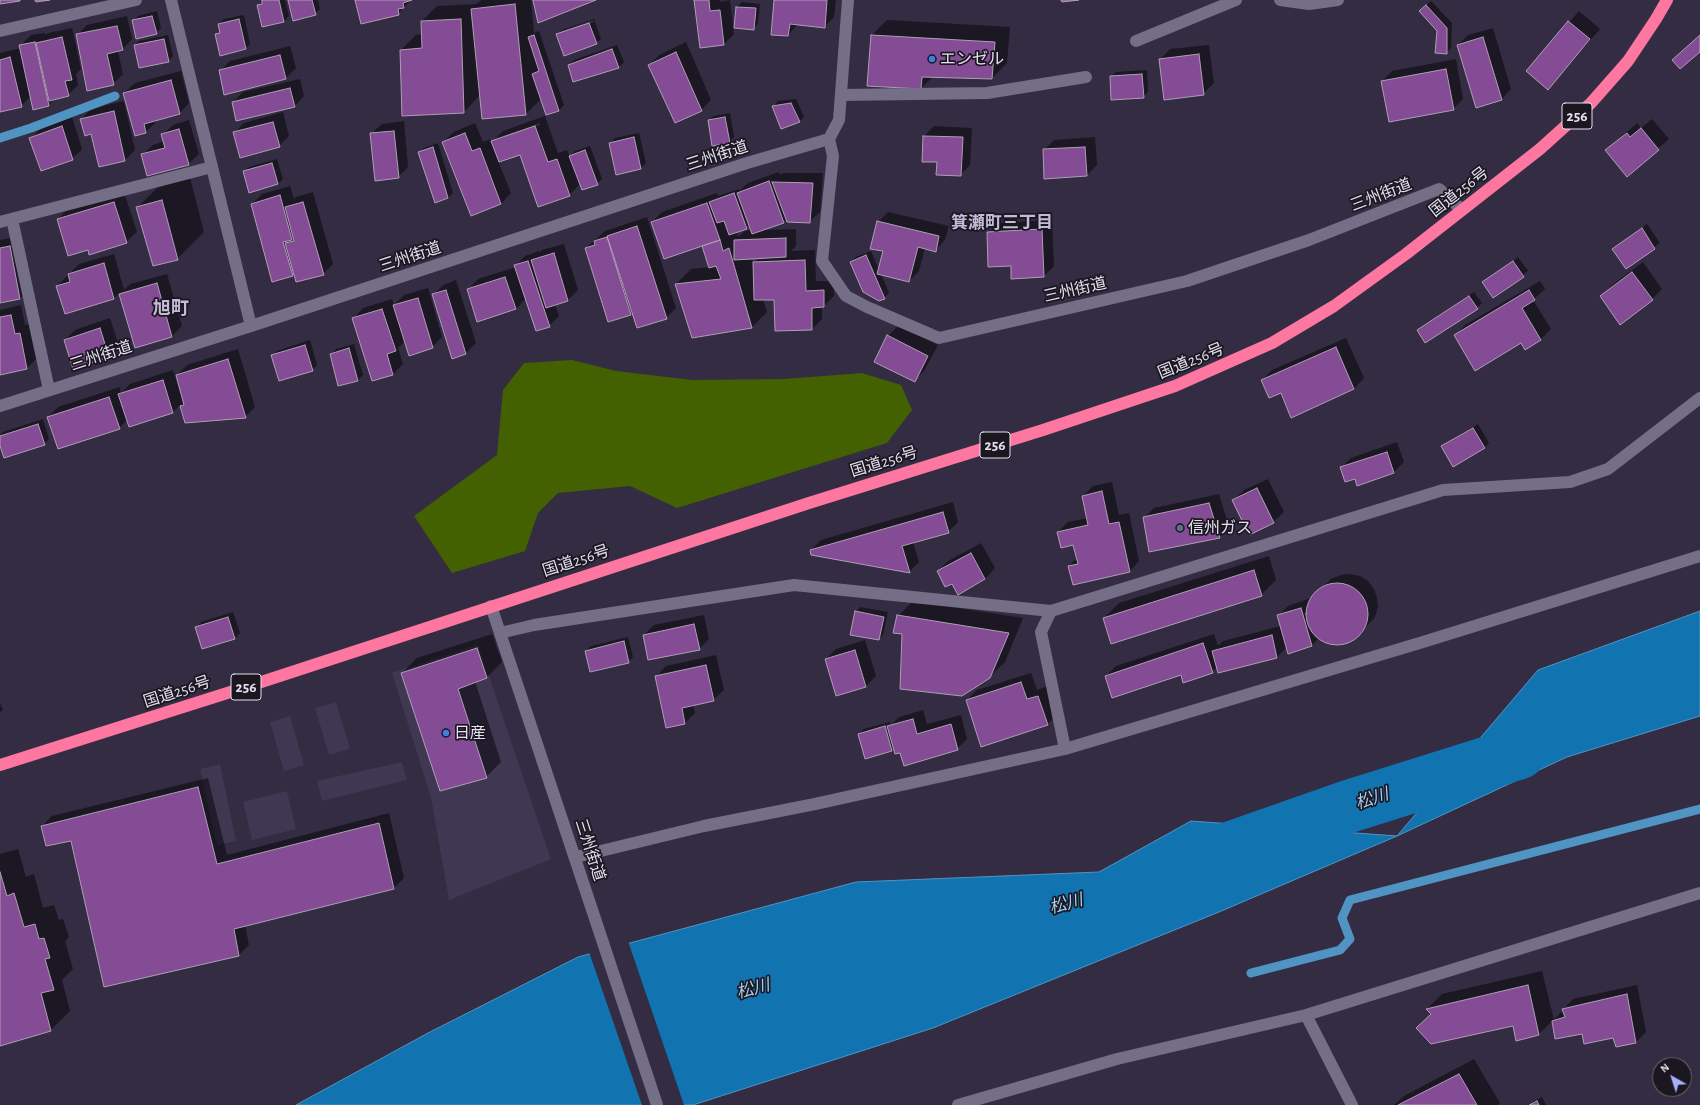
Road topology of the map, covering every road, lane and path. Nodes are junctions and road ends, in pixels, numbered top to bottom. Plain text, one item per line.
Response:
1 (136, 0) edge
2 (171, 0) edge
3 (848, 0) edge
4 (1236, 0) edge
5 (1280, 0) edge
6 (1338, 0) edge
7 (1667, 0) edge
8 (0, 31) edge
9 (1136, 41) dead end
10 (1086, 77) dead end
11 (841, 95) junction
12 (829, 139) junction
13 (212, 167) junction
14 (1462, 210) junction
15 (12, 219) junction
16 (0, 222) edge
17 (251, 326) junction
18 (49, 390) junction
19 (1700, 398) edge
20 (0, 406) edge
21 (1700, 556) edge
22 (491, 606) junction
23 (1051, 611) junction
24 (500, 633) junction
25 (1065, 749) junction
26 (0, 765) edge
27 (576, 857) junction
28 (1700, 893) edge
29 (1306, 1015) junction
30 (657, 1105) edge
31 (958, 1105) edge
32 (1352, 1105) edge

1 - 8 street
2 - 13 street
3 - 11 street
4 - 9 street
5 - 6 street
7 - 14 highway, 国道256号 / 256
10 - 11 street
11 - 12 street
12 - 14 street, 三州街道
12 - 17 street, 三州街道
13 - 15 street
13 - 17 street
14 - 22 highway, 国道256号 / 256
15 - 16 street
15 - 18 street
17 - 18 street, 三州街道
18 - 20 street, 三州街道
19 - 23 street
21 - 25 street
22 - 24 street, 三州街道
22 - 26 highway, 国道256号 / 256
23 - 24 street
23 - 25 street
24 - 27 street, 三州街道
25 - 27 street
27 - 30 street, 三州街道
28 - 29 street
29 - 31 street
29 - 32 street

